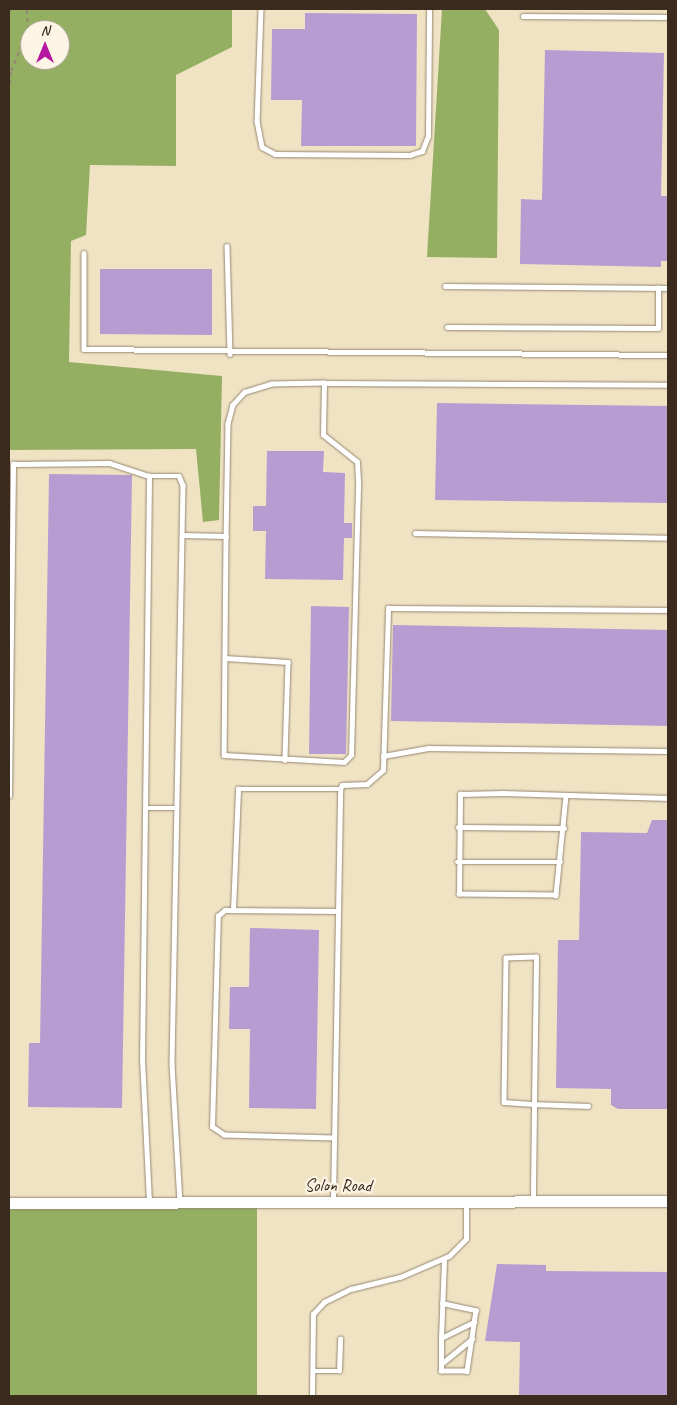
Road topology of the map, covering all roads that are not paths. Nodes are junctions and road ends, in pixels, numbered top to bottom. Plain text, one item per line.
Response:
1 (261, 9) edge
2 (429, 9) edge
3 (523, 16) dead end
4 (668, 17) edge
5 (228, 246) dead end
6 (84, 253) dead end
7 (445, 286) dead end
8 (658, 288) junction
9 (668, 288) edge
10 (446, 327) dead end
11 (230, 354) junction
12 (668, 355) edge
13 (324, 383) junction
14 (668, 385) edge
15 (149, 476) junction
16 (416, 533) dead end
17 (182, 535) junction
18 (226, 536) junction
19 (668, 538) edge
20 (668, 610) edge
21 (225, 658) junction
22 (668, 751) edge
23 (383, 756) junction
24 (285, 760) junction
25 (340, 789) junction
26 (9, 796) edge
27 (566, 796) junction
28 (668, 798) edge
29 (145, 808) junction
30 (177, 808) junction
31 (458, 827) junction
32 (564, 828) junction
33 (457, 862) junction
34 (561, 862) junction
35 (233, 910) junction
36 (338, 911) junction
37 (534, 1104) junction
38 (588, 1106) dead end
39 (334, 1138) junction
40 (533, 1201) junction
41 (668, 1201) edge
42 (149, 1202) junction
43 (180, 1202) junction
44 (333, 1202) junction
45 (466, 1202) junction
46 (9, 1203) edge
47 (444, 1259) junction
48 (442, 1303) junction
49 (474, 1322) junction
50 (441, 1338) junction
51 (340, 1339) dead end
52 (472, 1339) junction
53 (441, 1364) junction
54 (312, 1371) junction
55 (312, 1396) edge

1 - 2 lane
3 - 4 lane
5 - 11 lane
6 - 11 lane
7 - 8 lane
8 - 9 lane
8 - 10 lane
11 - 12 lane
13 - 14 lane
13 - 18 lane
13 - 24 lane
15 - 17 lane
15 - 26 lane
15 - 29 lane
16 - 19 lane
17 - 18 lane
17 - 30 lane
18 - 21 lane
20 - 23 lane
21 - 24 lane
21 - 24 lane
22 - 23 lane
23 - 25 lane
25 - 35 lane
25 - 36 lane
27 - 28 lane
27 - 31 lane
27 - 32 lane
29 - 30 lane
29 - 42 lane
30 - 43 lane
31 - 32 lane
31 - 33 lane
32 - 34 lane
33 - 34 lane
33 - 34 lane
35 - 36 lane
35 - 39 lane
36 - 39 lane
37 - 37 lane
37 - 38 lane
37 - 40 lane
39 - 44 lane
40 - 41 street, Solon Road
40 - 45 street, Solon Road
42 - 43 street, Solon Road
42 - 46 street, Solon Road
43 - 44 street, Solon Road
44 - 45 street, Solon Road
45 - 47 lane
47 - 48 lane
47 - 54 lane
48 - 49 lane
48 - 50 lane
49 - 50 lane
49 - 52 lane
50 - 53 lane
51 - 54 lane
52 - 53 lane
52 - 53 lane
54 - 55 lane

